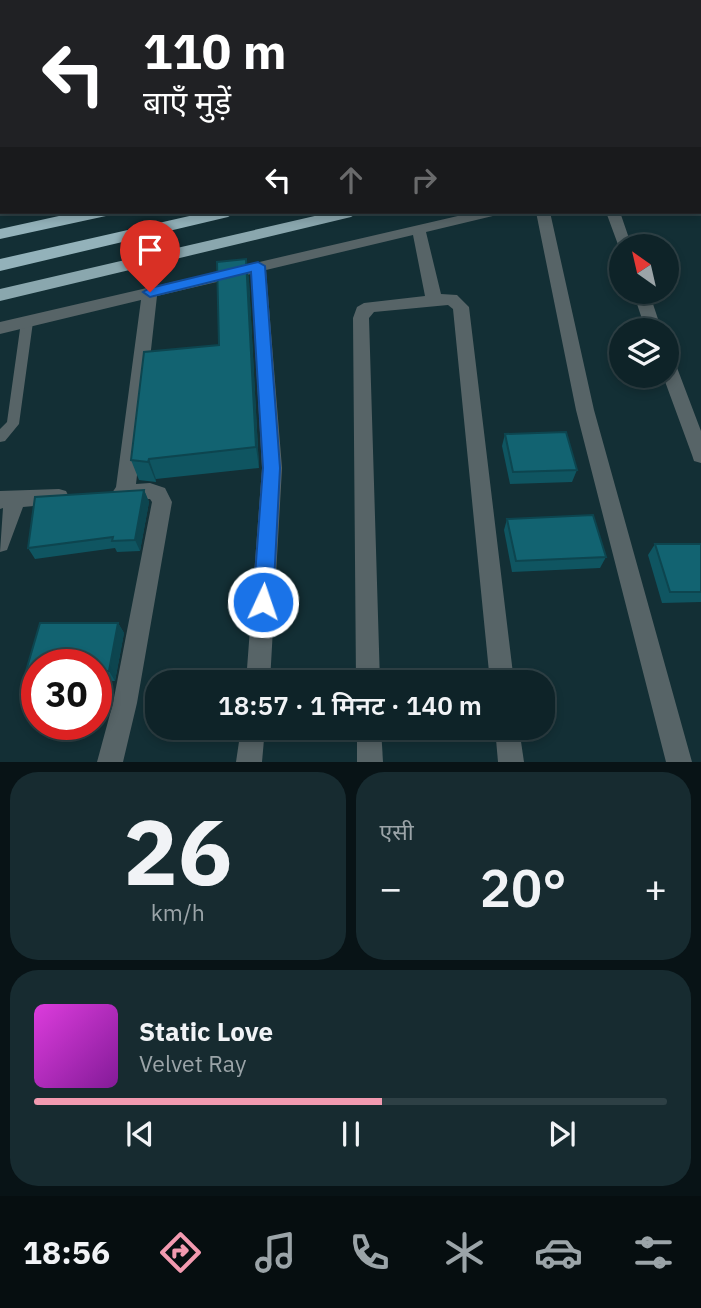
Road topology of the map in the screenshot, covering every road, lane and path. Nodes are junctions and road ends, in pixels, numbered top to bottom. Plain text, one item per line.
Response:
1 (91, 214) edge
2 (218, 214) edge
3 (343, 214) edge
4 (484, 214) edge
5 (543, 214) edge
6 (614, 214) edge
7 (419, 231) junction
8 (0, 234) edge
9 (621, 234) edge
10 (0, 265) edge
11 (258, 266) junction
12 (150, 292) junction
13 (0, 295) edge
14 (434, 300) junction
15 (27, 322) junction
16 (0, 328) edge
17 (676, 388) edge
18 (0, 437) edge
19 (701, 455) edge
20 (125, 493) junction
21 (8, 500) edge
22 (0, 543) edge
23 (259, 670) edge
24 (368, 670) edge
25 (501, 670) edge
26 (252, 740) edge
27 (369, 740) edge
28 (508, 740) edge
29 (110, 762) edge
30 (249, 762) edge
31 (370, 762) edge
32 (511, 762) edge
33 (678, 762) edge

1 - 8 highway
2 - 10 highway
3 - 13 highway
4 - 7 street
5 - 33 street
6 - 9 street
7 - 11 street
7 - 14 street
11 - 12 street
11 - 23 street
12 - 15 street
12 - 20 street
14 - 24 street
14 - 25 street
15 - 16 street
15 - 18 lane
17 - 19 street
20 - 21 street
20 - 29 street
21 - 22 street
26 - 30 street
27 - 31 street
28 - 32 street

